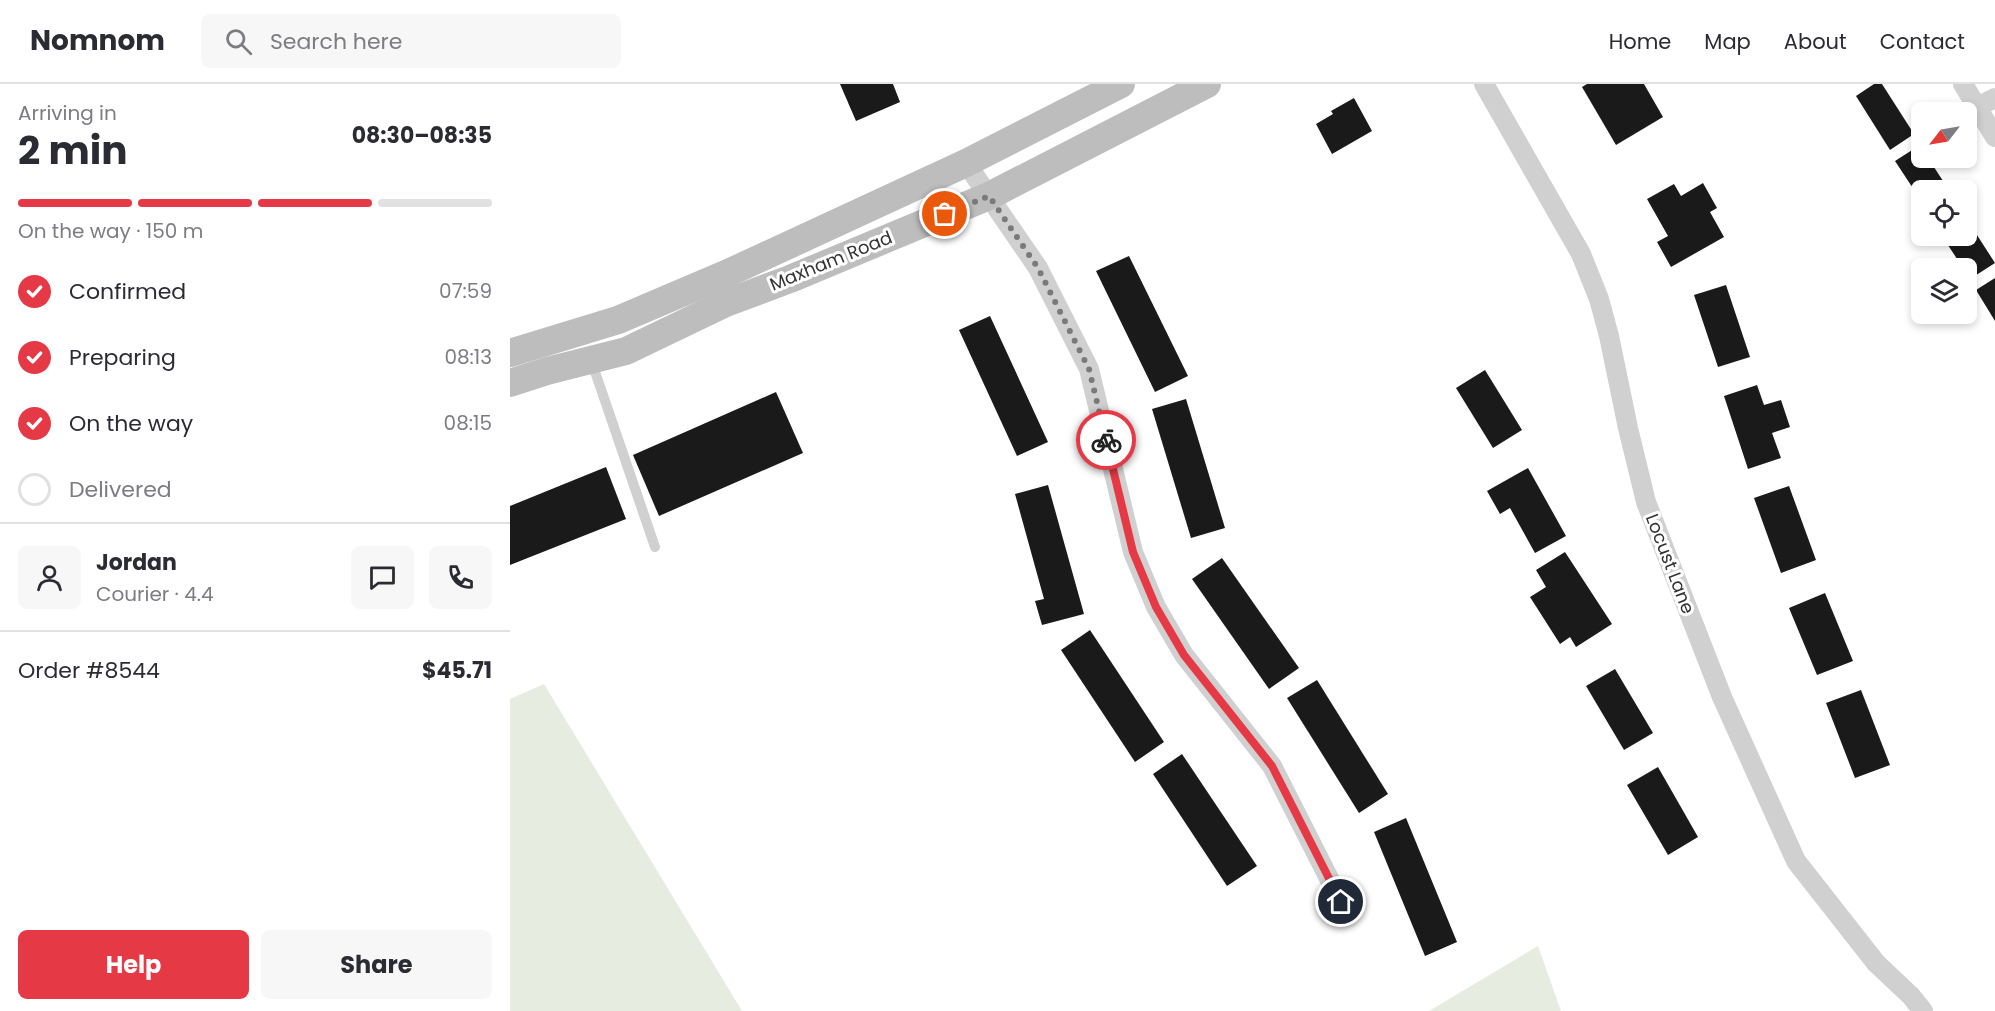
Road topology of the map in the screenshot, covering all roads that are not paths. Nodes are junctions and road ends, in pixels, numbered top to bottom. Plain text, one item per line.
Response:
1 (1121, 84) edge
2 (1207, 84) edge
3 (1484, 84) edge
4 (1963, 84) edge
5 (1995, 98) edge
6 (1974, 102) edge
7 (1977, 107) joint
8 (1995, 137) edge
9 (966, 163) junction
10 (989, 196) junction
11 (510, 353) edge
12 (591, 360) junction
13 (510, 383) edge
14 (655, 547) dead end
15 (1341, 902) dead end
16 (1923, 1011) edge

1 - 9 main road, Maxham Road
2 - 10 main road, Maxham Road
3 - 16 street, Locust Lane
4 - 6 street
5 - 7 street
7 - 8 street
9 - 10 street
9 - 11 main road, Maxham Road
10 - 12 main road, Maxham Road
10 - 15 street
12 - 13 main road, Maxham Road
12 - 14 lane

